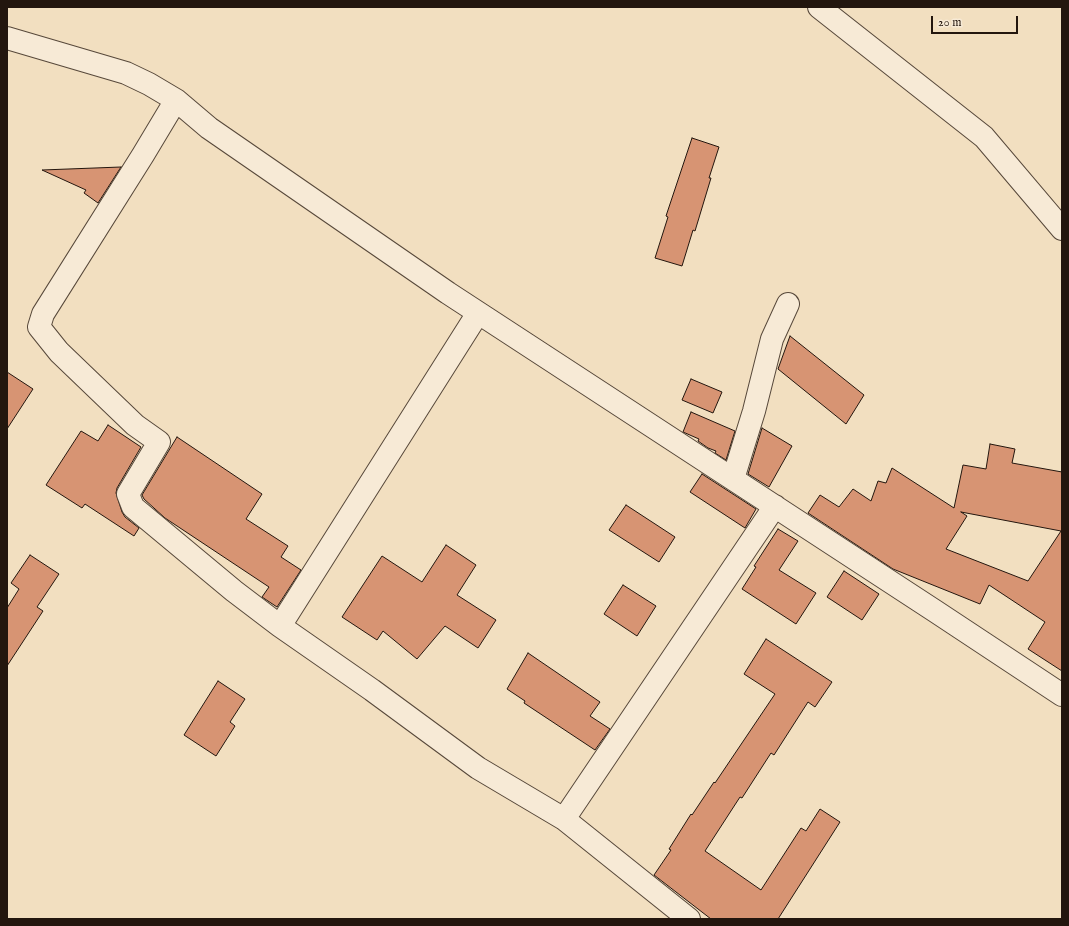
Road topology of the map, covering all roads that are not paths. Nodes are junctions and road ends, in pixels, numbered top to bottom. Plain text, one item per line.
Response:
1 (819, 7) edge
2 (7, 38) edge
3 (176, 100) junction
4 (1062, 229) edge
5 (788, 304) dead end
6 (478, 313) junction
7 (733, 479) junction
8 (775, 506) junction
9 (280, 626) junction
10 (1062, 695) edge
11 (564, 820) junction
12 (689, 919) edge

1 - 4 street
2 - 3 street
3 - 6 street
3 - 9 street
5 - 7 street
6 - 7 street
6 - 9 street
7 - 8 street
8 - 10 street
8 - 11 street
9 - 11 street
11 - 12 street

